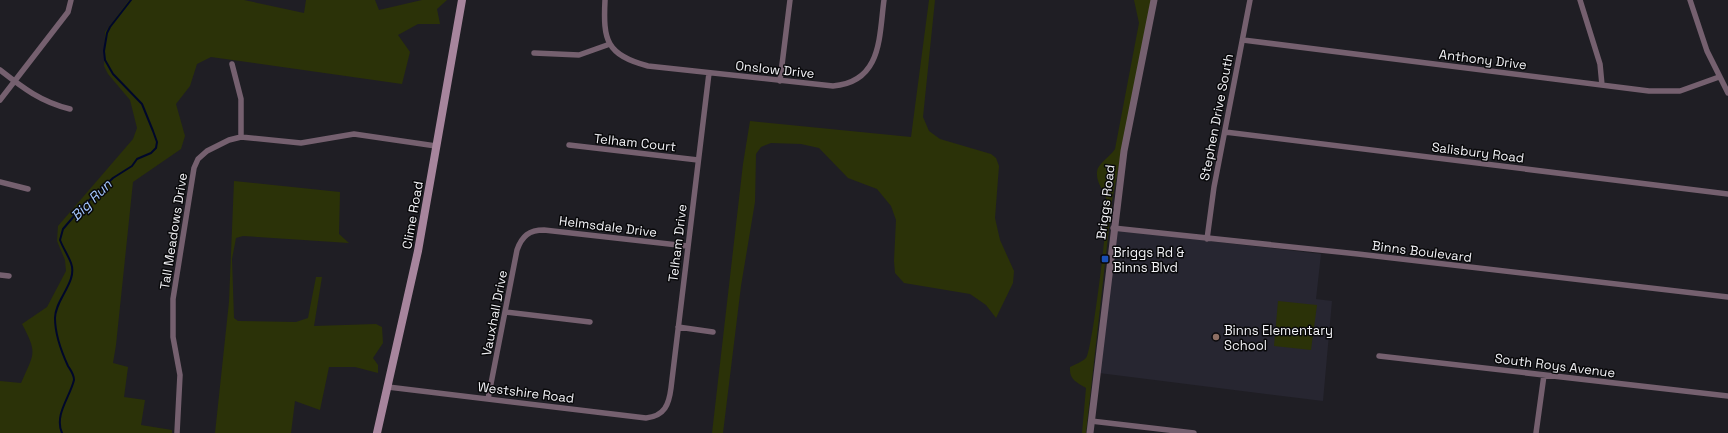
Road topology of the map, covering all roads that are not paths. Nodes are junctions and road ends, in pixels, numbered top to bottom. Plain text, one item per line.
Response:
1 (71, 0) edge
2 (462, 0) edge
3 (605, 0) edge
4 (790, 0) edge
5 (884, 0) edge
6 (1154, 0) edge
7 (1250, 0) edge
8 (1690, 0) edge
9 (1581, 2) edge
10 (1242, 40) junction
11 (610, 44) junction
12 (534, 53) dead end
13 (232, 64) dead end
14 (0, 70) edge
15 (709, 73) junction
16 (1719, 77) junction
17 (14, 81) junction
18 (780, 81) junction
19 (1602, 85) junction
20 (1728, 93) edge
21 (0, 100) edge
22 (70, 109) dead end
23 (1225, 132) junction
24 (241, 137) junction
25 (569, 145) dead end
26 (436, 146) junction
27 (698, 160) junction
28 (0, 182) edge
29 (28, 189) dead end
30 (1728, 194) edge
31 (1113, 228) junction
32 (527, 233) joint
33 (1207, 239) junction
34 (687, 246) junction
35 (0, 275) edge
36 (9, 276) dead end
37 (1728, 297) edge
38 (505, 312) junction
39 (590, 322) dead end
40 (678, 327) junction
41 (713, 332) dead end
42 (1379, 356) dead end
43 (1544, 375) junction
44 (388, 387) junction
45 (1728, 396) edge
46 (488, 399) junction
47 (661, 414) joint
48 (1091, 422) junction
49 (177, 433) edge
50 (377, 433) edge
51 (1090, 433) edge
52 (1194, 433) edge
53 (1536, 433) edge

1 - 17 street
2 - 26 main road, Clime Road
3 - 11 street
4 - 18 street
5 - 18 street, Onslow Drive
6 - 31 street, Briggs Road
7 - 10 street, Stephen Drive South
8 - 16 street
9 - 19 street
10 - 19 street, Anthony Drive
10 - 23 street, Stephen Drive South
11 - 12 street
11 - 15 street, Onslow Drive
13 - 24 street
14 - 17 street
15 - 18 street, Onslow Drive
15 - 27 street, Telham Drive
16 - 19 street, Anthony Drive
16 - 20 street
17 - 21 street
17 - 22 street
23 - 30 street, Salisbury Road
23 - 33 street, Stephen Drive South
24 - 26 street, Tall Meadows Drive
24 - 49 street, Tall Meadows Drive
25 - 27 street, Telham Court
26 - 44 main road, Clime Road
27 - 34 street, Telham Drive
28 - 29 street
31 - 33 street, Binns Boulevard
31 - 48 street, Briggs Road
32 - 34 street, Helmsdale Drive
32 - 38 street, Vauxhall Drive
33 - 37 street, Binns Boulevard
34 - 40 street, Telham Drive
35 - 36 street
38 - 39 street
38 - 46 street, Vauxhall Drive
40 - 41 street
40 - 47 street, Telham Drive
42 - 43 street, South Roys Avenue
43 - 45 street, South Roys Avenue
43 - 53 street
44 - 46 street, Westshire Road
44 - 50 main road, Clime Road
46 - 47 street, Westshire Road
48 - 51 street, Briggs Road
48 - 52 street

